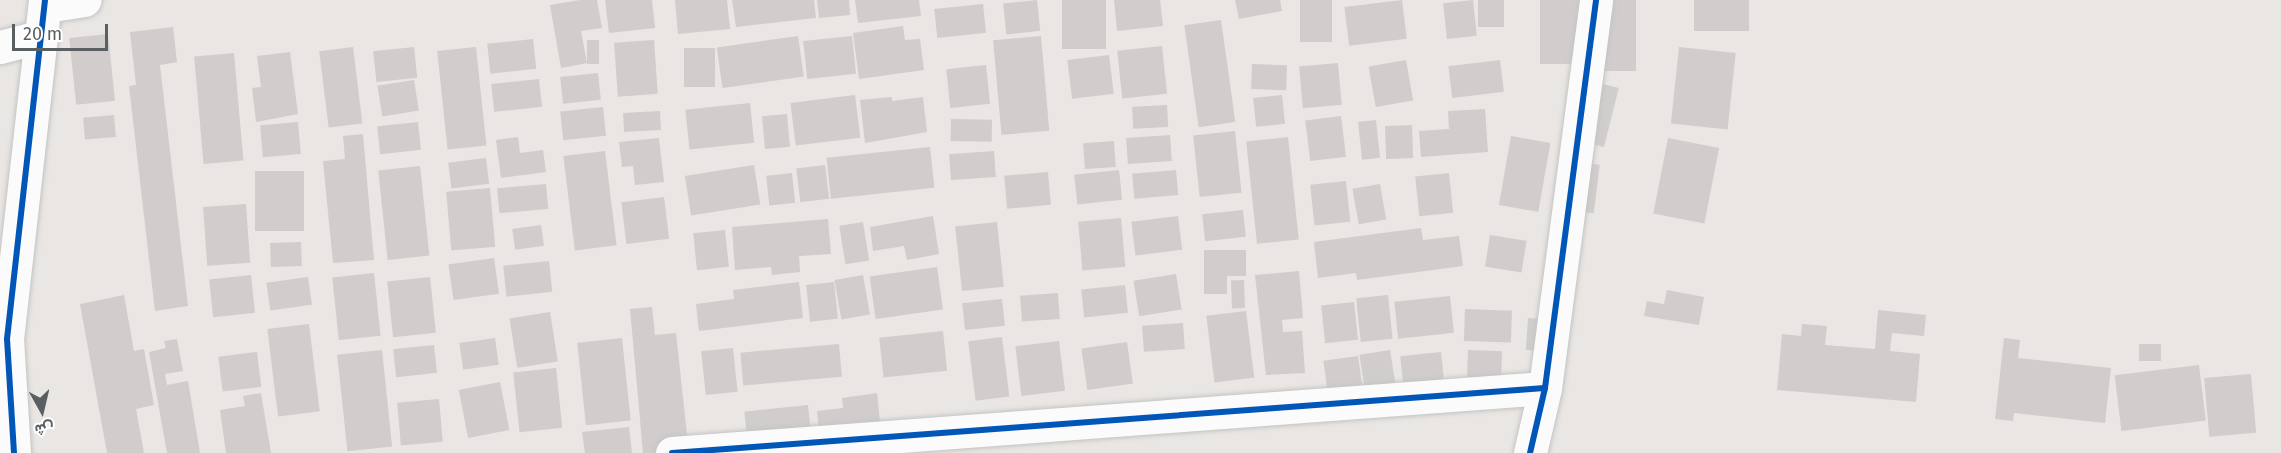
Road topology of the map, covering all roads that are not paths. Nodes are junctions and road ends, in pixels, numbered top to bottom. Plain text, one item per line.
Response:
1 (85, 0) edge
2 (1596, 0) edge
3 (45, 14) edge
4 (0, 46) edge
5 (4, 342) edge
6 (1545, 388) junction
7 (14, 453) edge
8 (672, 453) edge
9 (1530, 453) edge

1 - 3 street
2 - 6 street
3 - 4 street
3 - 5 street
5 - 7 street
6 - 8 street
6 - 9 street

